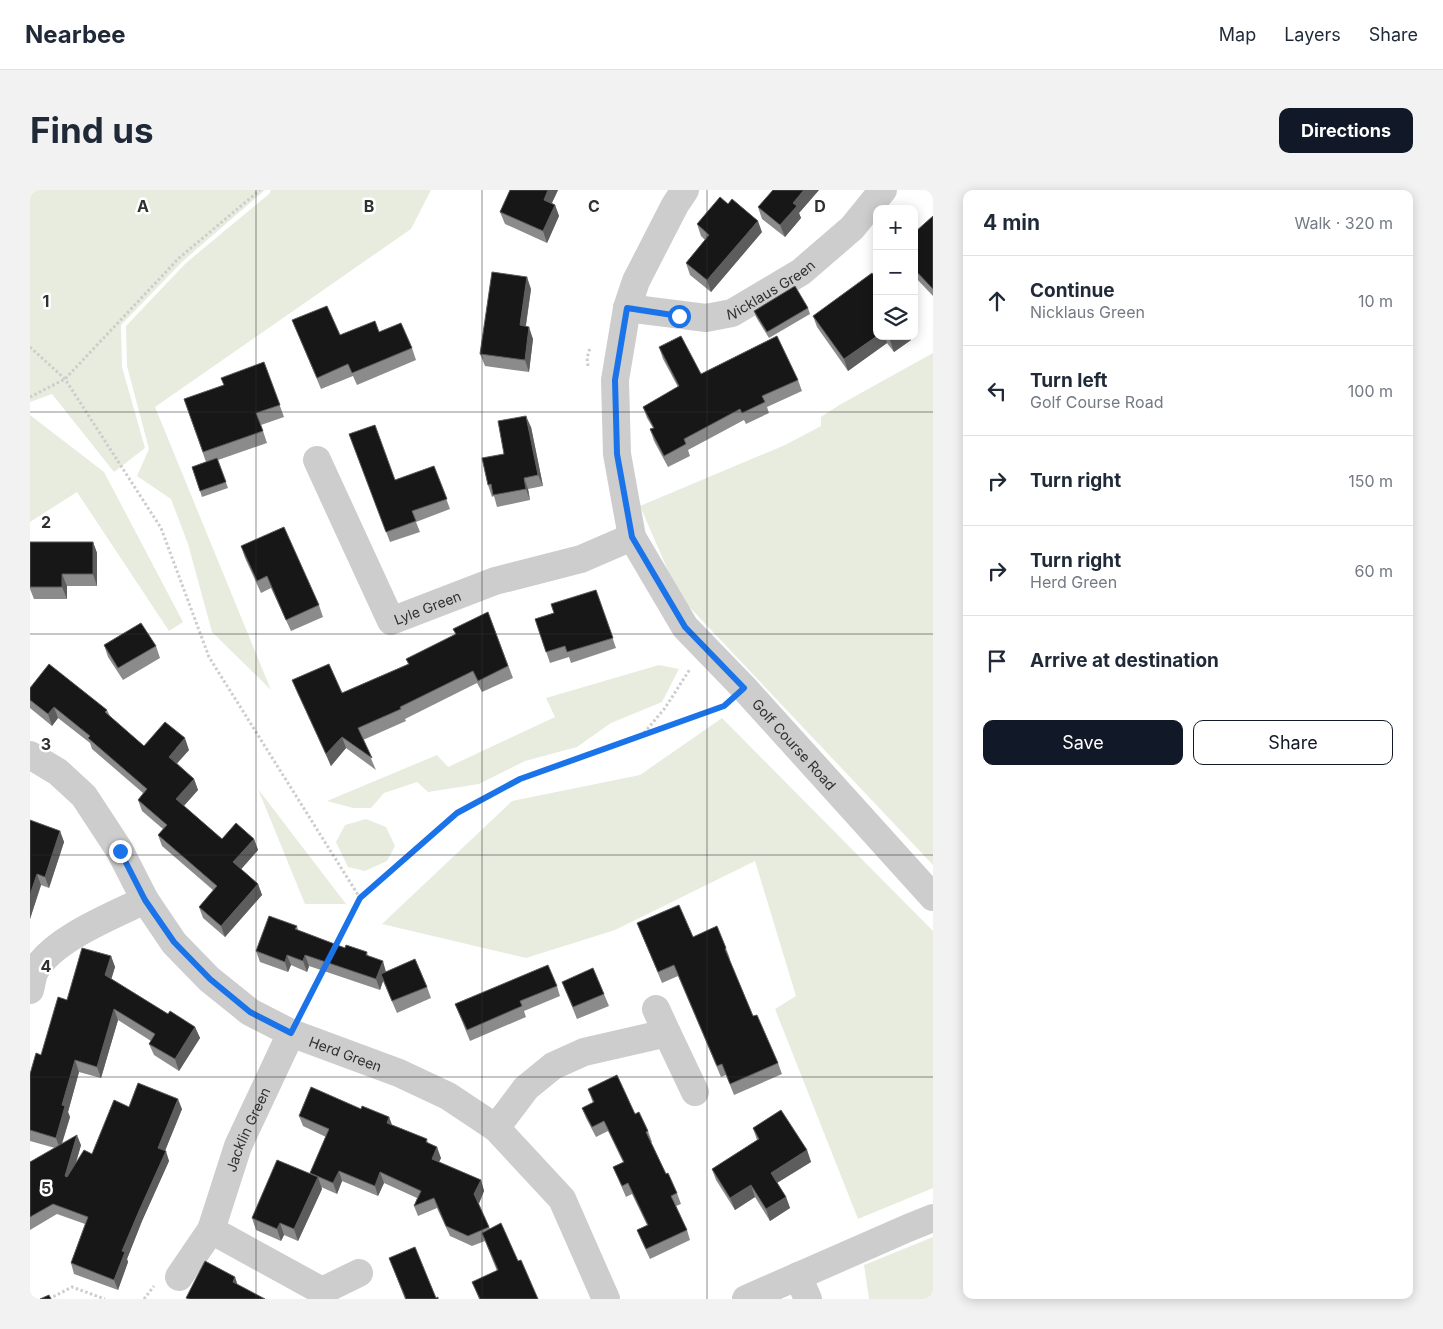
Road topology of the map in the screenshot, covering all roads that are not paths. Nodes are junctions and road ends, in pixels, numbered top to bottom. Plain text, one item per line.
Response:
1 (685, 190) edge
2 (883, 190) edge
3 (627, 308) junction
4 (317, 460) dead end
5 (632, 537) junction
6 (30, 755) edge
7 (933, 898) edge
8 (145, 900) junction
9 (30, 990) edge
10 (291, 1033) junction
11 (695, 1092) dead end
12 (496, 1128) junction
13 (933, 1218) edge
14 (211, 1230) junction
15 (359, 1273) dead end
16 (179, 1277) dead end
17 (803, 1288) edge
18 (606, 1299) edge
19 (746, 1299) edge

1 - 3 street, Golf Course Road
2 - 3 street, Nicklaus Green
3 - 5 street, Golf Course Road
4 - 5 street, Lyle Green
5 - 7 street, Golf Course Road
6 - 8 street, Herd Green
8 - 9 street
8 - 10 street, Herd Green
10 - 12 street, Herd Green
10 - 14 street, Jacklin Green
11 - 12 street
12 - 18 street, Herd Green
13 - 17 street
14 - 15 street
14 - 16 street, Jacklin Green
17 - 19 street

